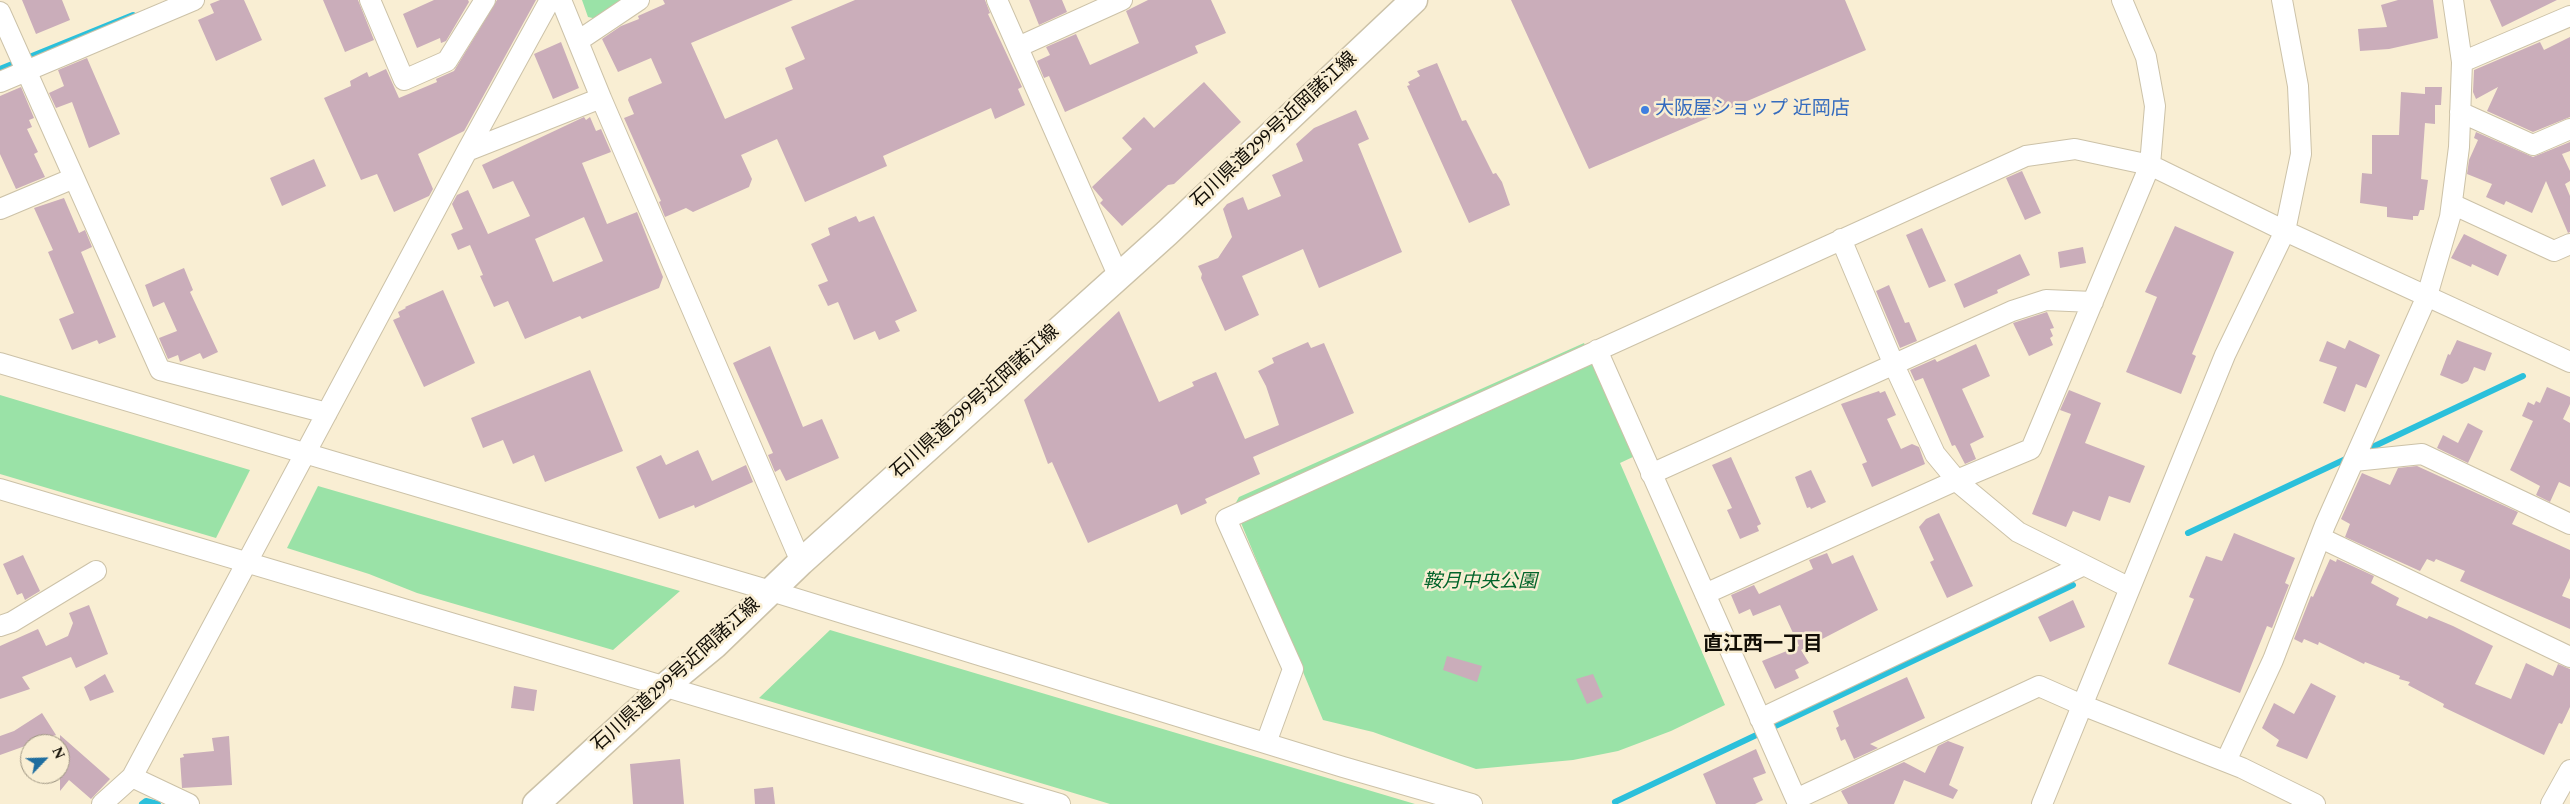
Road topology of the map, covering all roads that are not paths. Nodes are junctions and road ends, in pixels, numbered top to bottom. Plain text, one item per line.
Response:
1 (194, 0) edge
2 (370, 0) edge
3 (485, 0) edge
4 (550, 0) edge
5 (561, 0) edge
6 (639, 0) edge
7 (997, 0) edge
8 (1122, 0) edge
9 (1414, 0) edge
10 (2122, 0) edge
11 (2282, 0) edge
12 (2453, 0) edge
13 (0, 12) edge
14 (2570, 16) edge
15 (578, 42) junction
16 (1018, 47) junction
17 (2462, 62) junction
18 (22, 63) junction
19 (0, 82) edge
20 (601, 98) junction
21 (2460, 112) junction
22 (2570, 130) edge
23 (467, 151) junction
24 (2150, 165) junction
25 (74, 178) junction
26 (2452, 204) junction
27 (0, 209) edge
28 (2284, 231) junction
29 (1841, 239) junction
30 (2570, 244) edge
31 (1118, 275) junction
32 (2427, 296) junction
33 (2093, 302) junction
34 (1597, 350) junction
35 (2570, 362) edge
36 (0, 363) edge
37 (1894, 365) junction
38 (327, 413) junction
39 (306, 452) junction
40 (2352, 465) junction
41 (1651, 474) junction
42 (1957, 480) junction
43 (0, 489) edge
44 (2570, 524) edge
45 (2321, 538) junction
46 (247, 561) junction
47 (801, 562) junction
48 (2084, 565) junction
49 (96, 571) dead end
50 (2130, 588) junction
51 (770, 591) junction
52 (1705, 594) junction
53 (0, 626) edge
54 (2570, 657) edge
55 (664, 687) junction
56 (2082, 705) junction
57 (1760, 719) junction
58 (1266, 743) junction
59 (2226, 761) junction
60 (2570, 770) edge
61 (132, 777) junction
62 (102, 804) edge
63 (190, 804) edge
64 (536, 804) edge
65 (1060, 804) edge
66 (1472, 804) edge
67 (2042, 804) edge
68 (2315, 804) edge
69 (2551, 804) edge

1 - 18 street
2 - 3 street
4 - 23 street
5 - 15 street
6 - 15 street
7 - 16 street
8 - 16 street
9 - 31 main road, 石川県道299号近岡諸江線
10 - 24 street
11 - 28 street
12 - 17 street
13 - 18 street
14 - 17 street
15 - 20 street
16 - 31 street
17 - 21 street
18 - 19 street
18 - 25 street
20 - 23 street
20 - 47 street
21 - 22 street
21 - 26 street
23 - 38 street
24 - 28 street
24 - 29 street
24 - 33 street
25 - 27 street
25 - 38 street
26 - 30 street
26 - 32 street
28 - 32 street
28 - 50 street
29 - 34 street
29 - 37 street
31 - 47 main road, 石川県道299号近岡諸江線
32 - 35 street
32 - 40 street
33 - 37 street
33 - 42 street
34 - 41 street
34 - 58 street
36 - 39 street
37 - 41 street
37 - 42 street
38 - 39 street
39 - 46 street
39 - 51 street
40 - 44 street
40 - 45 street
41 - 52 street
42 - 48 street
42 - 52 street
43 - 46 street
45 - 54 street
45 - 59 street
46 - 55 street
46 - 61 street
47 - 51 main road, 石川県道299号近岡諸江線
48 - 50 street
48 - 57 street
49 - 53 street
50 - 56 street
51 - 55 main road, 石川県道299号近岡諸江線
51 - 58 street
52 - 57 street
55 - 64 main road, 石川県道299号近岡諸江線
55 - 65 street
56 - 57 street
56 - 59 street
56 - 67 street
58 - 66 street
59 - 68 street
60 - 69 street
61 - 62 street
61 - 63 street

